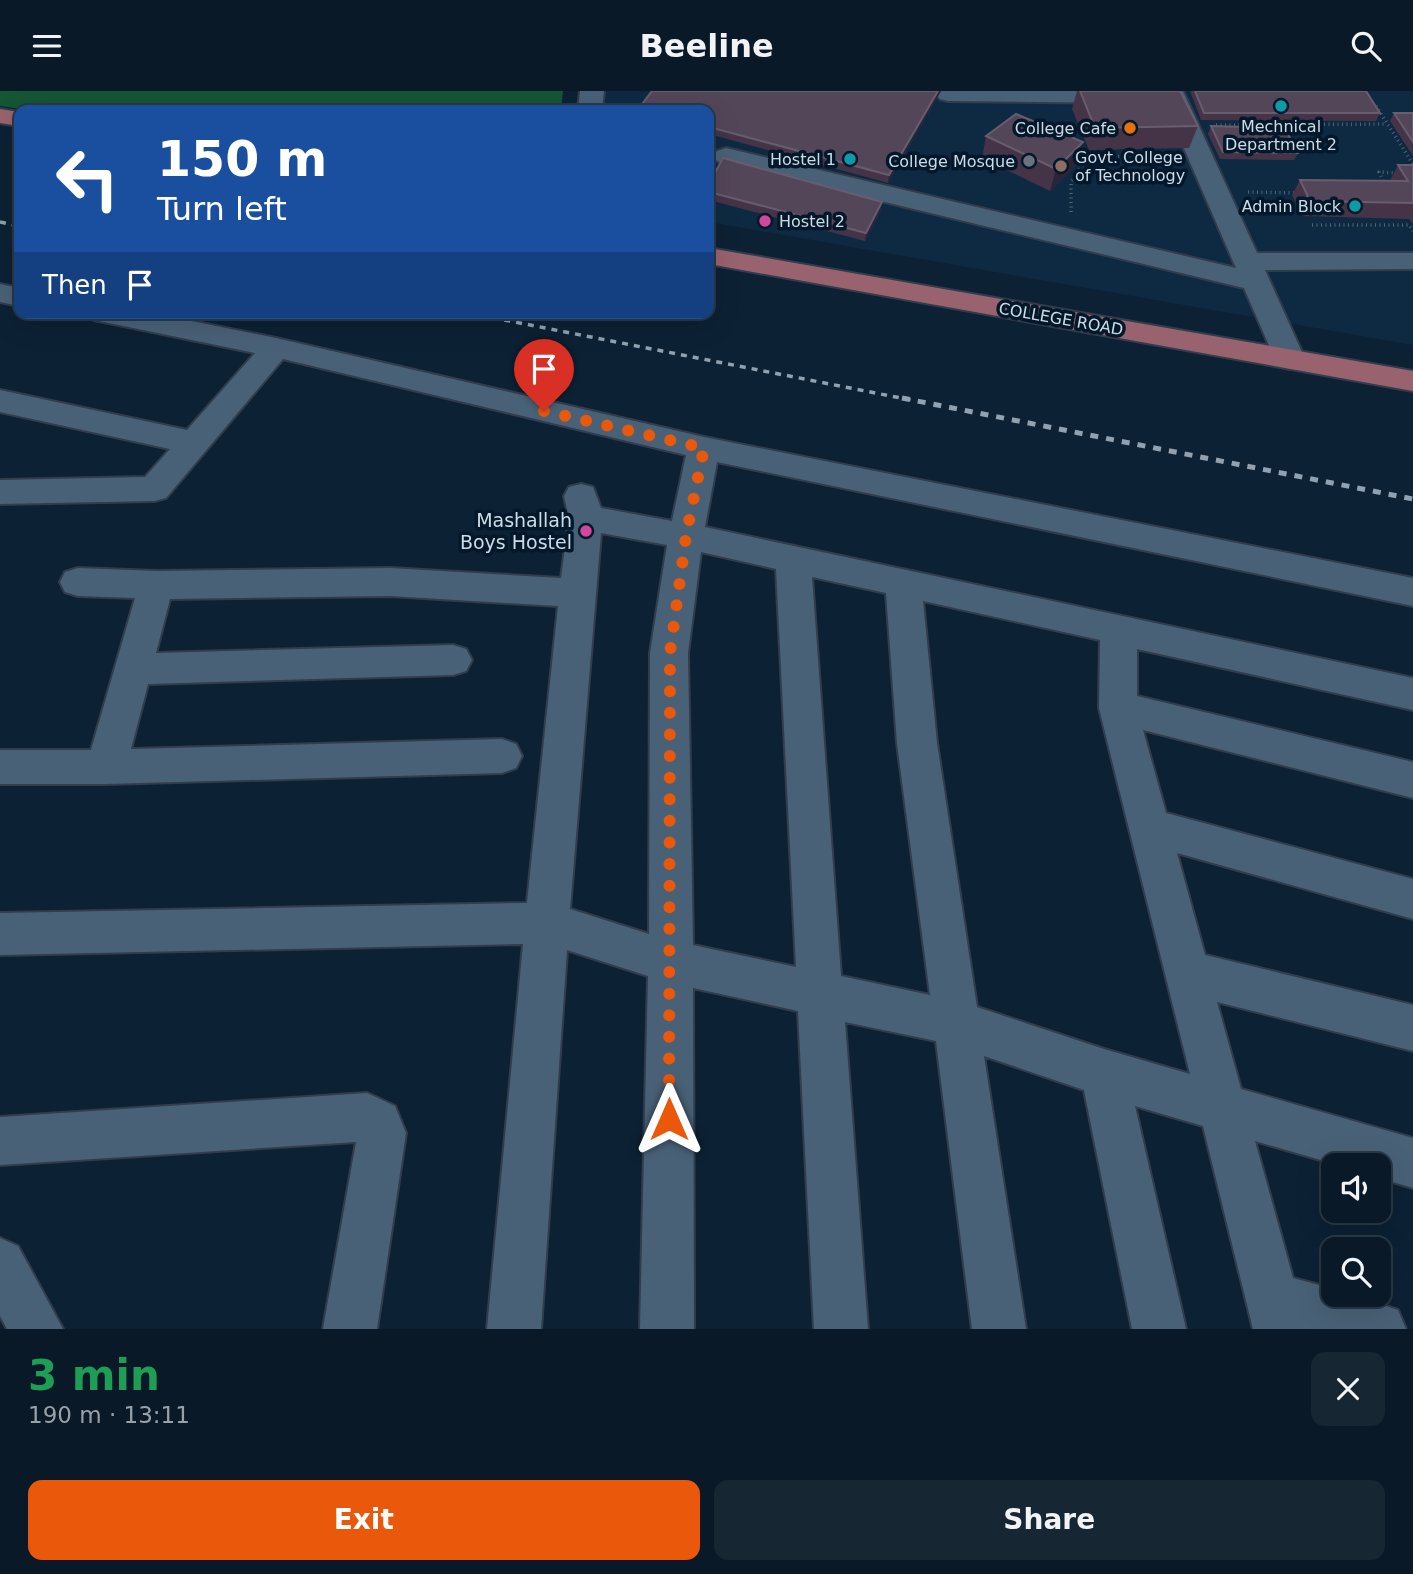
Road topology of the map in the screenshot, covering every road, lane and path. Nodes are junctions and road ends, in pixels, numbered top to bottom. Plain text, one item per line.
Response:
1 (948, 94) dead end
2 (1172, 94) edge
3 (1371, 99) edge
4 (1381, 115) junction
5 (1392, 115) edge
6 (1387, 124) junction
7 (1187, 125) junction
8 (1199, 152) junction
9 (726, 156) edge
10 (1073, 158) edge
11 (1084, 162) junction
12 (1413, 164) edge
13 (1402, 173) edge
14 (1216, 192) junction
15 (1309, 193) edge
16 (1389, 194) edge
17 (1312, 225) dead end
18 (1413, 231) edge
19 (714, 238) edge
20 (1070, 238) junction
21 (714, 257) edge
22 (1413, 261) edge
23 (1249, 271) junction
24 (135, 319) edge
25 (254, 319) edge
26 (237, 339) junction
27 (1284, 346) junction
28 (276, 348) junction
29 (1413, 357) edge
30 (1413, 381) edge
31 (0, 401) edge
32 (194, 443) junction
33 (704, 448) junction
34 (0, 492) edge
35 (686, 536) junction
36 (793, 559) junction
37 (78, 582) dead end
38 (903, 583) junction
39 (156, 585) junction
40 (1413, 592) edge
41 (577, 593) junction
42 (1118, 630) junction
43 (453, 660) dead end
44 (133, 669) junction
45 (1413, 694) edge
46 (1118, 708) junction
47 (502, 756) dead end
48 (0, 767) edge
49 (106, 767) junction
50 (1413, 780) edge
51 (1149, 827) junction
52 (1413, 899) edge
53 (547, 923) junction
54 (0, 934) edge
55 (671, 962) junction
56 (1186, 972) junction
57 (819, 994) junction
58 (956, 1023) junction
59 (1413, 1028) edge
60 (1104, 1073) junction
61 (1221, 1107) junction
62 (0, 1141) edge
63 (1413, 1163) edge
64 (0, 1264) edge
65 (1276, 1314) edge
66 (36, 1329) edge
67 (350, 1329) edge
68 (514, 1329) edge
69 (667, 1329) edge
70 (841, 1329) edge
71 (999, 1329) edge
72 (1159, 1329) edge
73 (1379, 1329) edge

1 - 2 street
2 - 7 street
3 - 4 path
4 - 5 path
4 - 6 path
6 - 7 path
6 - 12 path
7 - 8 street
8 - 11 path
8 - 14 street
9 - 20 street
10 - 11 path
11 - 20 path
13 - 16 path
14 - 15 path
14 - 23 street
17 - 18 path
19 - 27 main road, COLLEGE ROAD
20 - 23 street
21 - 27 main road, COLLEGE ROAD
22 - 23 street
23 - 27 street
24 - 26 street
25 - 26 street
26 - 28 street
27 - 29 main road, COLLEGE ROAD
27 - 30 main road, COLLEGE ROAD
28 - 32 street
28 - 33 street
31 - 32 street
32 - 34 street
33 - 35 street
33 - 40 street
35 - 36 street
35 - 41 street
35 - 55 street
36 - 38 street
36 - 57 street
37 - 39 street
38 - 42 street
38 - 58 street
39 - 41 street
39 - 44 street
41 - 53 street
42 - 45 street
42 - 46 street
43 - 44 street
44 - 49 street
46 - 50 street
46 - 51 street
47 - 49 street
48 - 49 street
51 - 52 street
51 - 56 street
53 - 54 street
53 - 55 street
53 - 68 street
55 - 57 street
55 - 69 street
56 - 59 street
56 - 61 street
57 - 58 street
57 - 70 street
58 - 60 street
58 - 71 street
60 - 61 street
60 - 72 street
61 - 63 street
61 - 65 street
62 - 67 street
64 - 66 street
65 - 73 street

